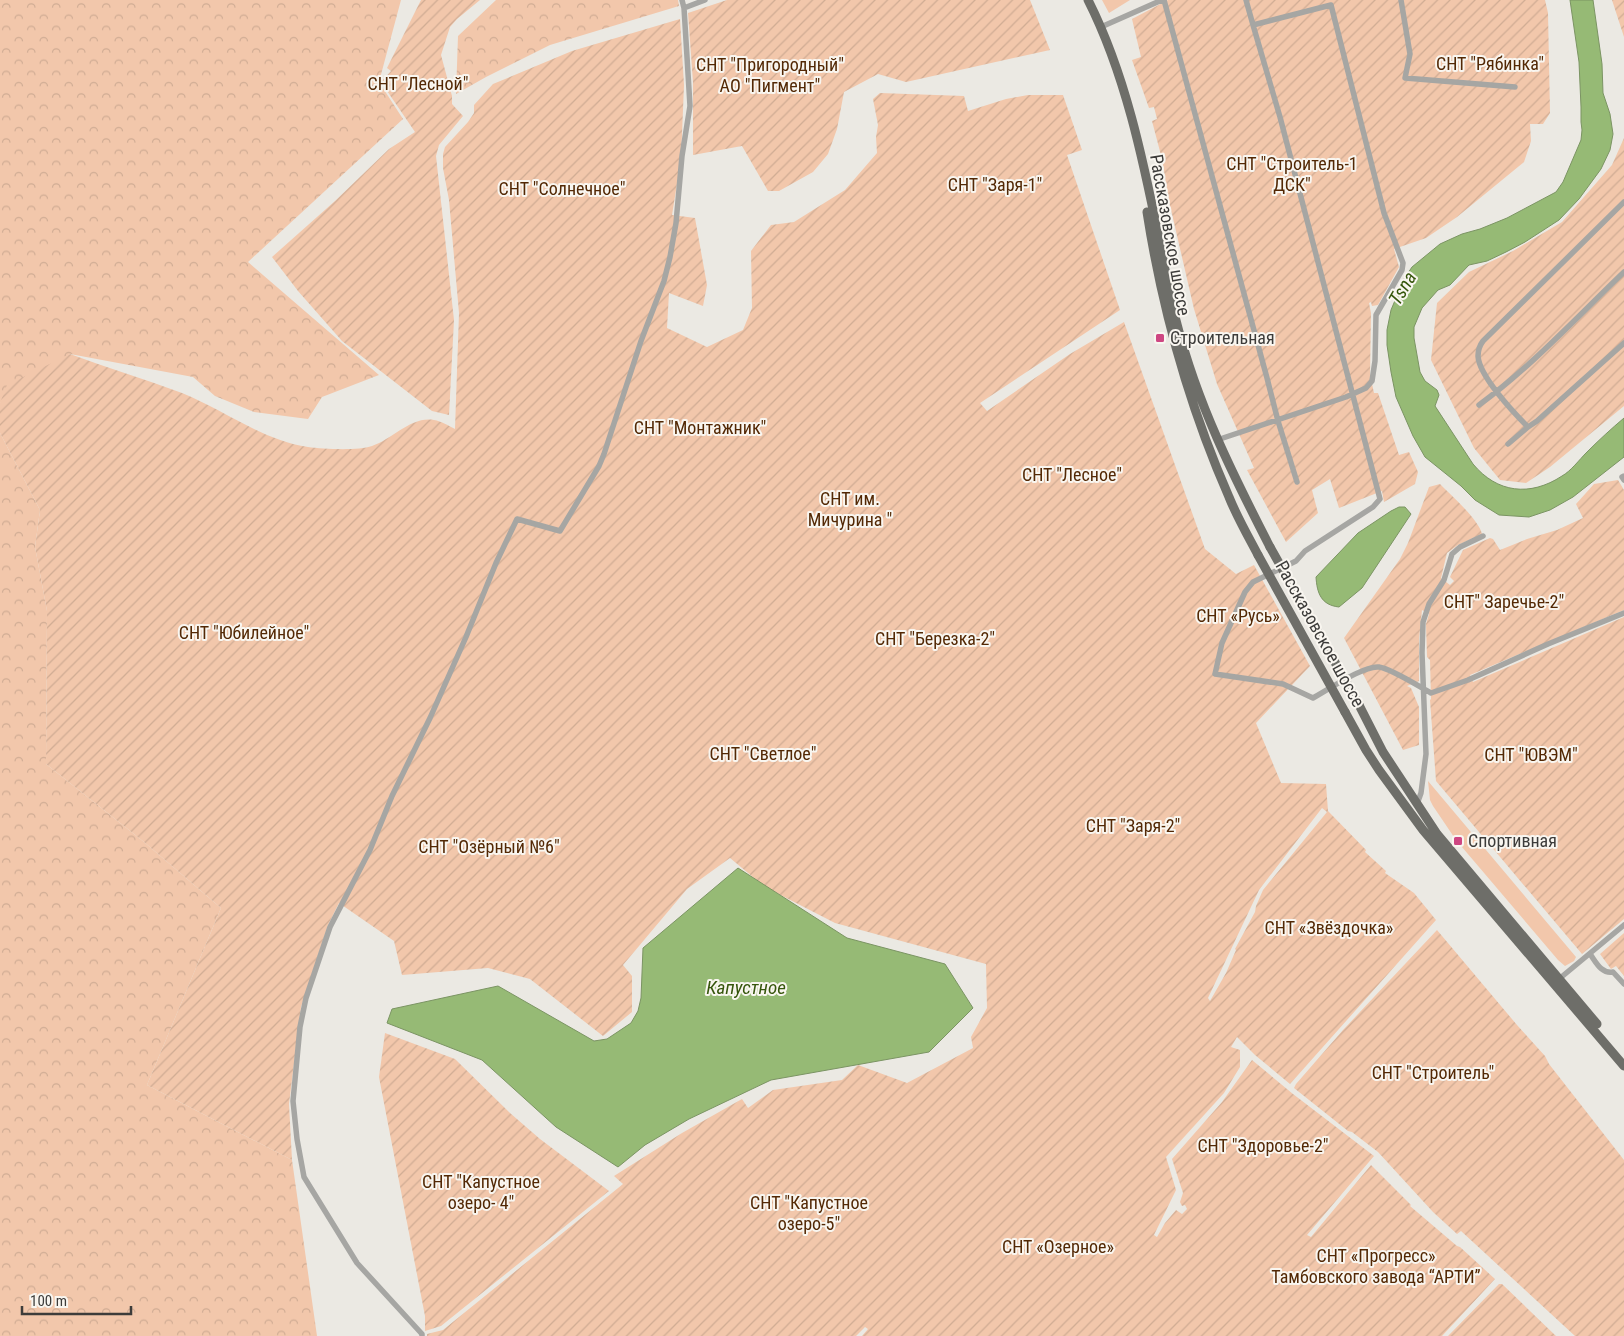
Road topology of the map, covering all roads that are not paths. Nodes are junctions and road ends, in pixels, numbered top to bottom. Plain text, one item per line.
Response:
1 (682, 0) edge
2 (705, 0) edge
3 (1088, 0) edge
4 (1163, 0) edge
5 (1246, 0) edge
6 (1401, 0) edge
7 (684, 8) junction
8 (1253, 25) junction
9 (1101, 27) junction
10 (1515, 87) dead end
11 (1137, 143) junction
12 (1624, 202) edge
13 (1624, 272) edge
14 (1624, 343) edge
15 (1498, 392) junction
16 (1353, 393) junction
17 (1479, 405) dead end
18 (1278, 421) junction
19 (1528, 426) junction
20 (1218, 440) junction
21 (1508, 444) dead end
22 (1297, 482) dead end
23 (1483, 536) dead end
24 (1624, 613) edge
25 (1424, 690) junction
26 (1417, 804) junction
27 (1624, 926) edge
28 (1590, 954) junction
29 (1559, 979) junction
30 (1624, 984) edge
31 (1624, 1057) edge
32 (1624, 1066) edge
33 (422, 1336) edge

1 - 7 street
2 - 7 street
3 - 9 main road, Рассказовское шоссе
4 - 9 street
4 - 18 street
5 - 8 street
6 - 10 street
7 - 33 street
8 - 16 street
8 - 16 street
9 - 11 main road, Рассказовское шоссе
11 - 20 main road, Рассказовское шоссе
11 - 32 main road, Рассказовское шоссе, bridge
12 - 15 street
13 - 15 street
14 - 19 street
15 - 17 street
15 - 19 street
16 - 18 street
16 - 25 street
18 - 20 street
18 - 22 street
19 - 21 street
20 - 26 main road, Рассказовское шоссе, bridge
23 - 25 street
24 - 25 street
25 - 26 street
26 - 29 main road, Рассказовское шоссе
27 - 28 street
28 - 29 street
28 - 30 street
29 - 31 main road, Рассказовское шоссе

